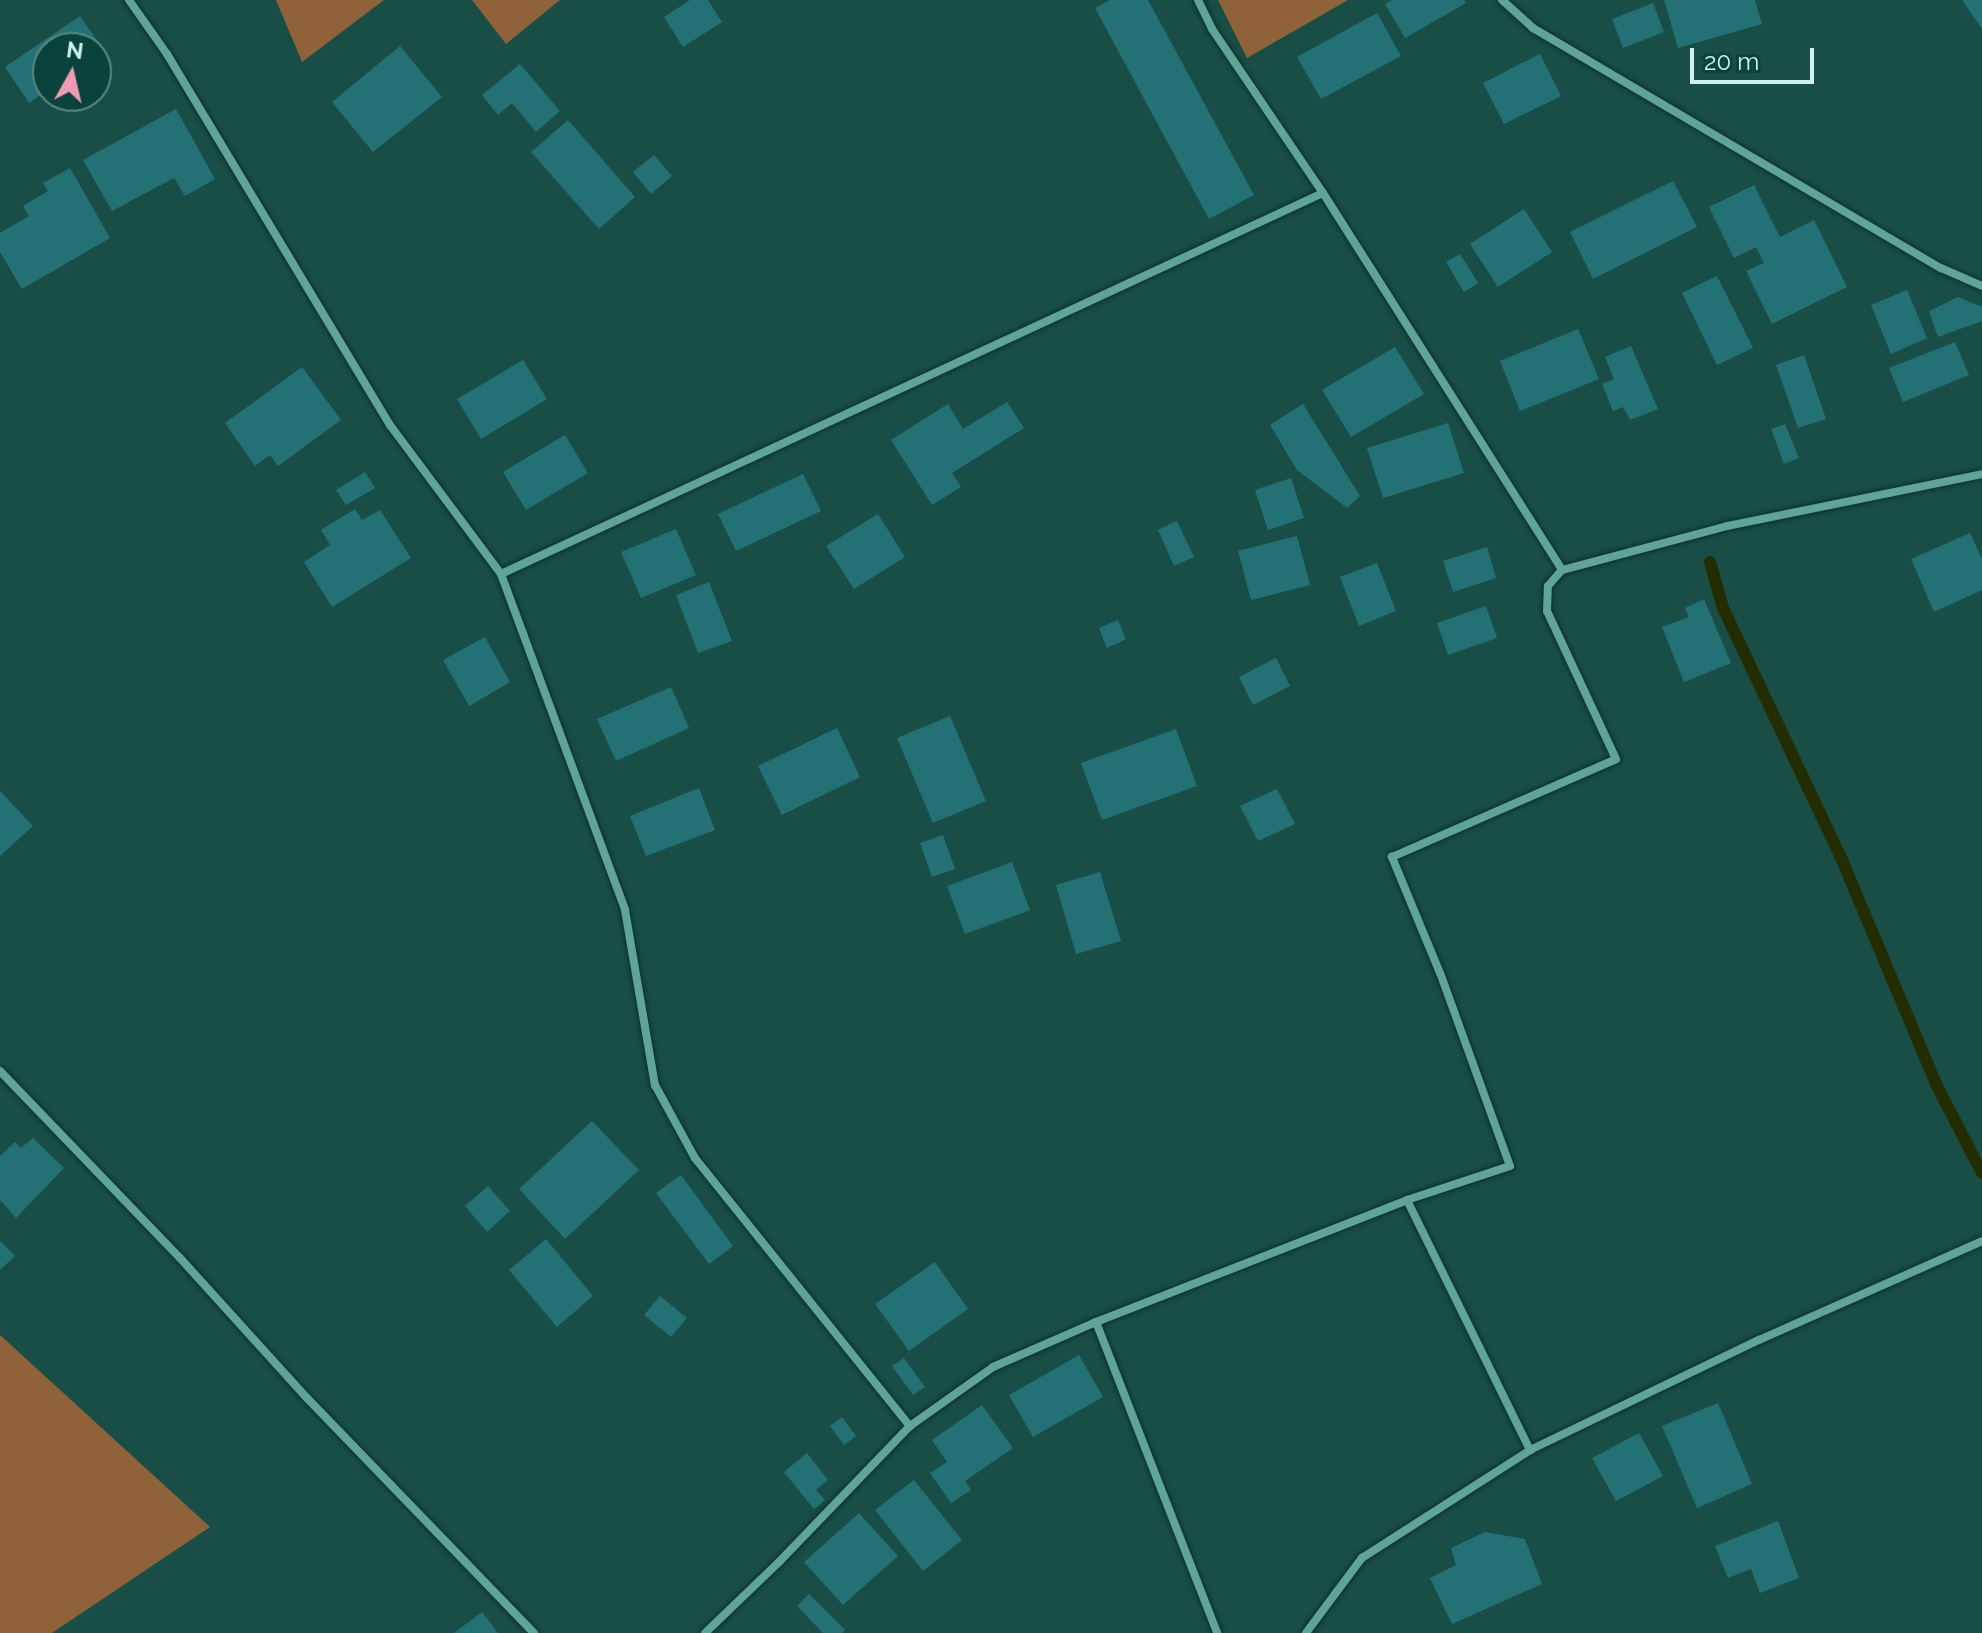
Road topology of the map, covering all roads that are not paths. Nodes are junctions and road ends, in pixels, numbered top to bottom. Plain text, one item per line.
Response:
1 (129, 0) edge
2 (1198, 0) edge
3 (1502, 0) edge
4 (1323, 193) junction
5 (1982, 286) edge
6 (1982, 474) edge
7 (1562, 570) junction
8 (501, 574) junction
9 (0, 1071) edge
10 (1407, 1200) junction
11 (1982, 1241) edge
12 (1096, 1322) junction
13 (910, 1426) junction
14 (1530, 1450) junction
15 (534, 1633) edge
16 (705, 1633) edge
17 (1217, 1633) edge
18 (1306, 1633) edge

1 - 8 street
2 - 4 street
3 - 5 street
4 - 7 street
4 - 8 street
6 - 7 street
7 - 10 street
8 - 13 street
9 - 15 street
10 - 12 street
10 - 14 street
11 - 14 street
12 - 13 street
12 - 17 street
13 - 16 street
14 - 18 street

